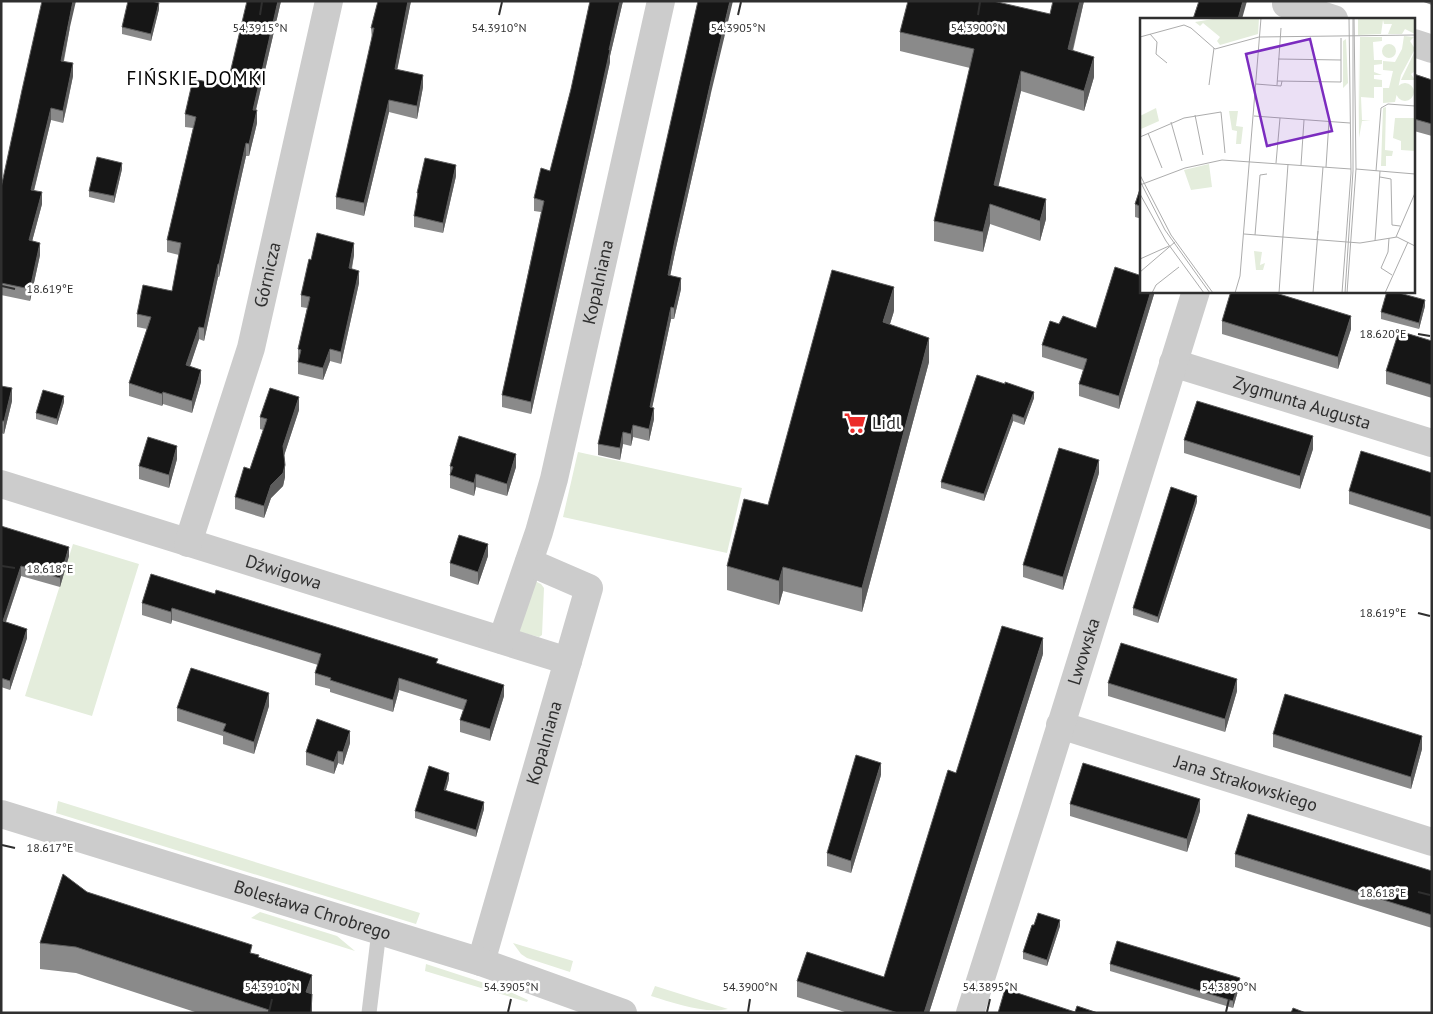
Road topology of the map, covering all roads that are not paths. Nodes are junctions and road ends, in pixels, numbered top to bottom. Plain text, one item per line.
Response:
1 (329, 1) edge
2 (662, 1) edge
3 (1285, 8) edge
4 (1330, 18) edge
5 (1416, 44) edge
6 (1432, 48) edge
7 (1196, 292) edge
8 (1173, 363) junction
9 (1432, 443) edge
10 (1, 484) edge
11 (188, 543) junction
12 (529, 562) junction
13 (502, 640) junction
14 (568, 661) junction
15 (1060, 725) junction
16 (1, 814) edge
17 (1432, 842) edge
18 (379, 931) junction
19 (481, 962) junction
20 (368, 1013) edge
21 (623, 1013) edge
22 (970, 1013) edge

1 - 11 street, Górnicza
2 - 12 street, Kopalniana
3 - 4 street
5 - 6 street
7 - 8 street, Lwowska
8 - 9 street, Zygmunta Augusta
8 - 15 street, Lwowska
10 - 11 street, Dźwigowa
11 - 13 street, Dźwigowa
12 - 13 street, Kopalniana
12 - 14 street, Kopalniana
13 - 14 street, Dźwigowa
14 - 19 street, Kopalniana
15 - 17 street, Jana Strakowskiego
15 - 22 street, Lwowska
16 - 18 street, Bolesława Chrobrego
18 - 19 street, Bolesława Chrobrego
18 - 20 lane
19 - 21 street, Bolesława Chrobrego

